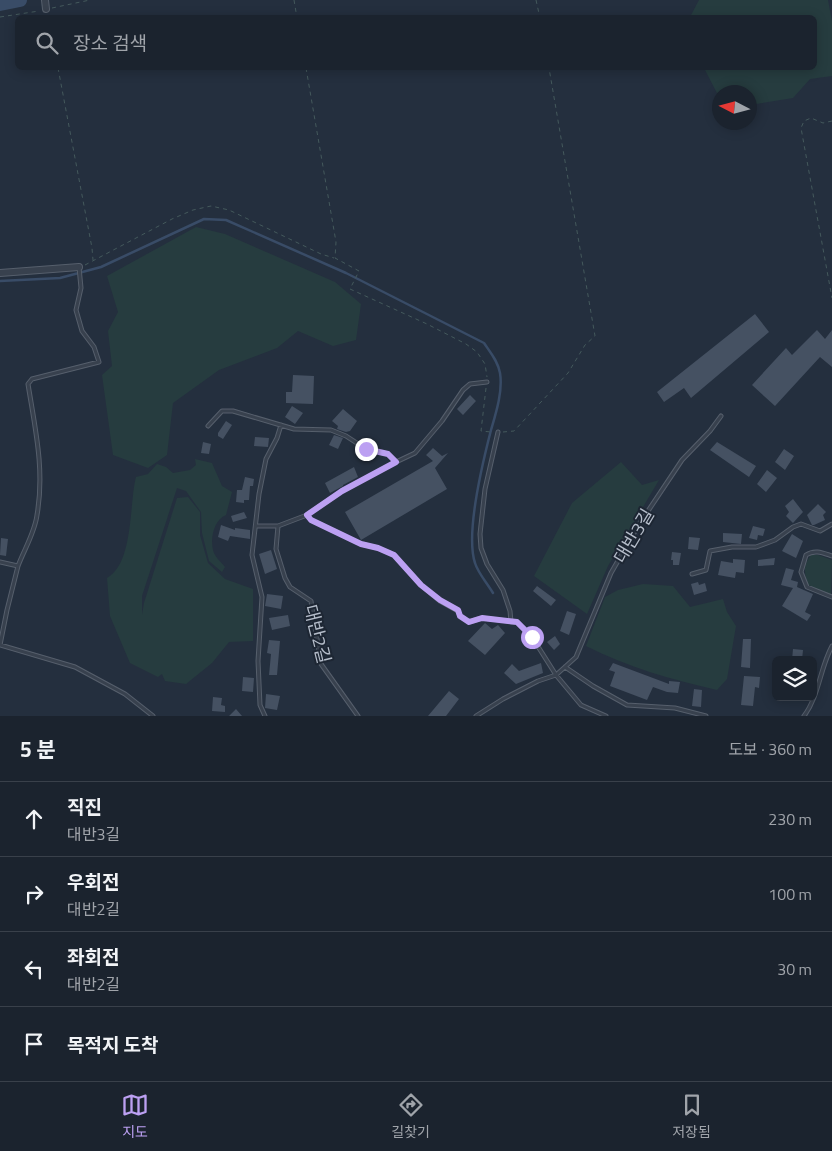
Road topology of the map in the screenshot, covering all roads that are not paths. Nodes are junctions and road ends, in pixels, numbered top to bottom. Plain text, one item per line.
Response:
1 (45, 0) edge
2 (46, 9) dead end
3 (79, 267) joint
4 (0, 273) edge
5 (487, 382) road end
6 (721, 416) dead end
7 (208, 426) dead end
8 (281, 426) junction
9 (497, 433) road end
10 (396, 462) junction
11 (307, 515) junction
12 (832, 524) edge
13 (256, 526) junction
14 (278, 526) junction
15 (832, 556) edge
16 (0, 562) edge
17 (18, 566) junction
18 (692, 574) dead end
19 (832, 597) edge
20 (511, 622) junction
21 (0, 645) edge
22 (832, 646) edge
23 (565, 667) junction
24 (556, 675) junction
25 (153, 716) edge
26 (265, 716) edge
27 (358, 716) edge
28 (476, 716) edge
29 (606, 716) edge
30 (706, 716) edge
31 (804, 716) edge

1 - 2 street
3 - 4 street
3 - 17 lane
5 - 10 lane
6 - 23 lane, 대반3길
7 - 8 lane
8 - 10 lane
8 - 13 lane
9 - 20 lane
10 - 11 lane
11 - 14 lane
11 - 20 lane
12 - 18 lane
13 - 14 lane
13 - 26 lane
14 - 27 lane, 대반2길
15 - 19 lane
16 - 17 lane
17 - 21 lane
20 - 24 lane
21 - 25 lane
22 - 31 lane
23 - 24 lane, 대반3길
23 - 30 lane
24 - 28 lane, 대반3길
24 - 29 lane

